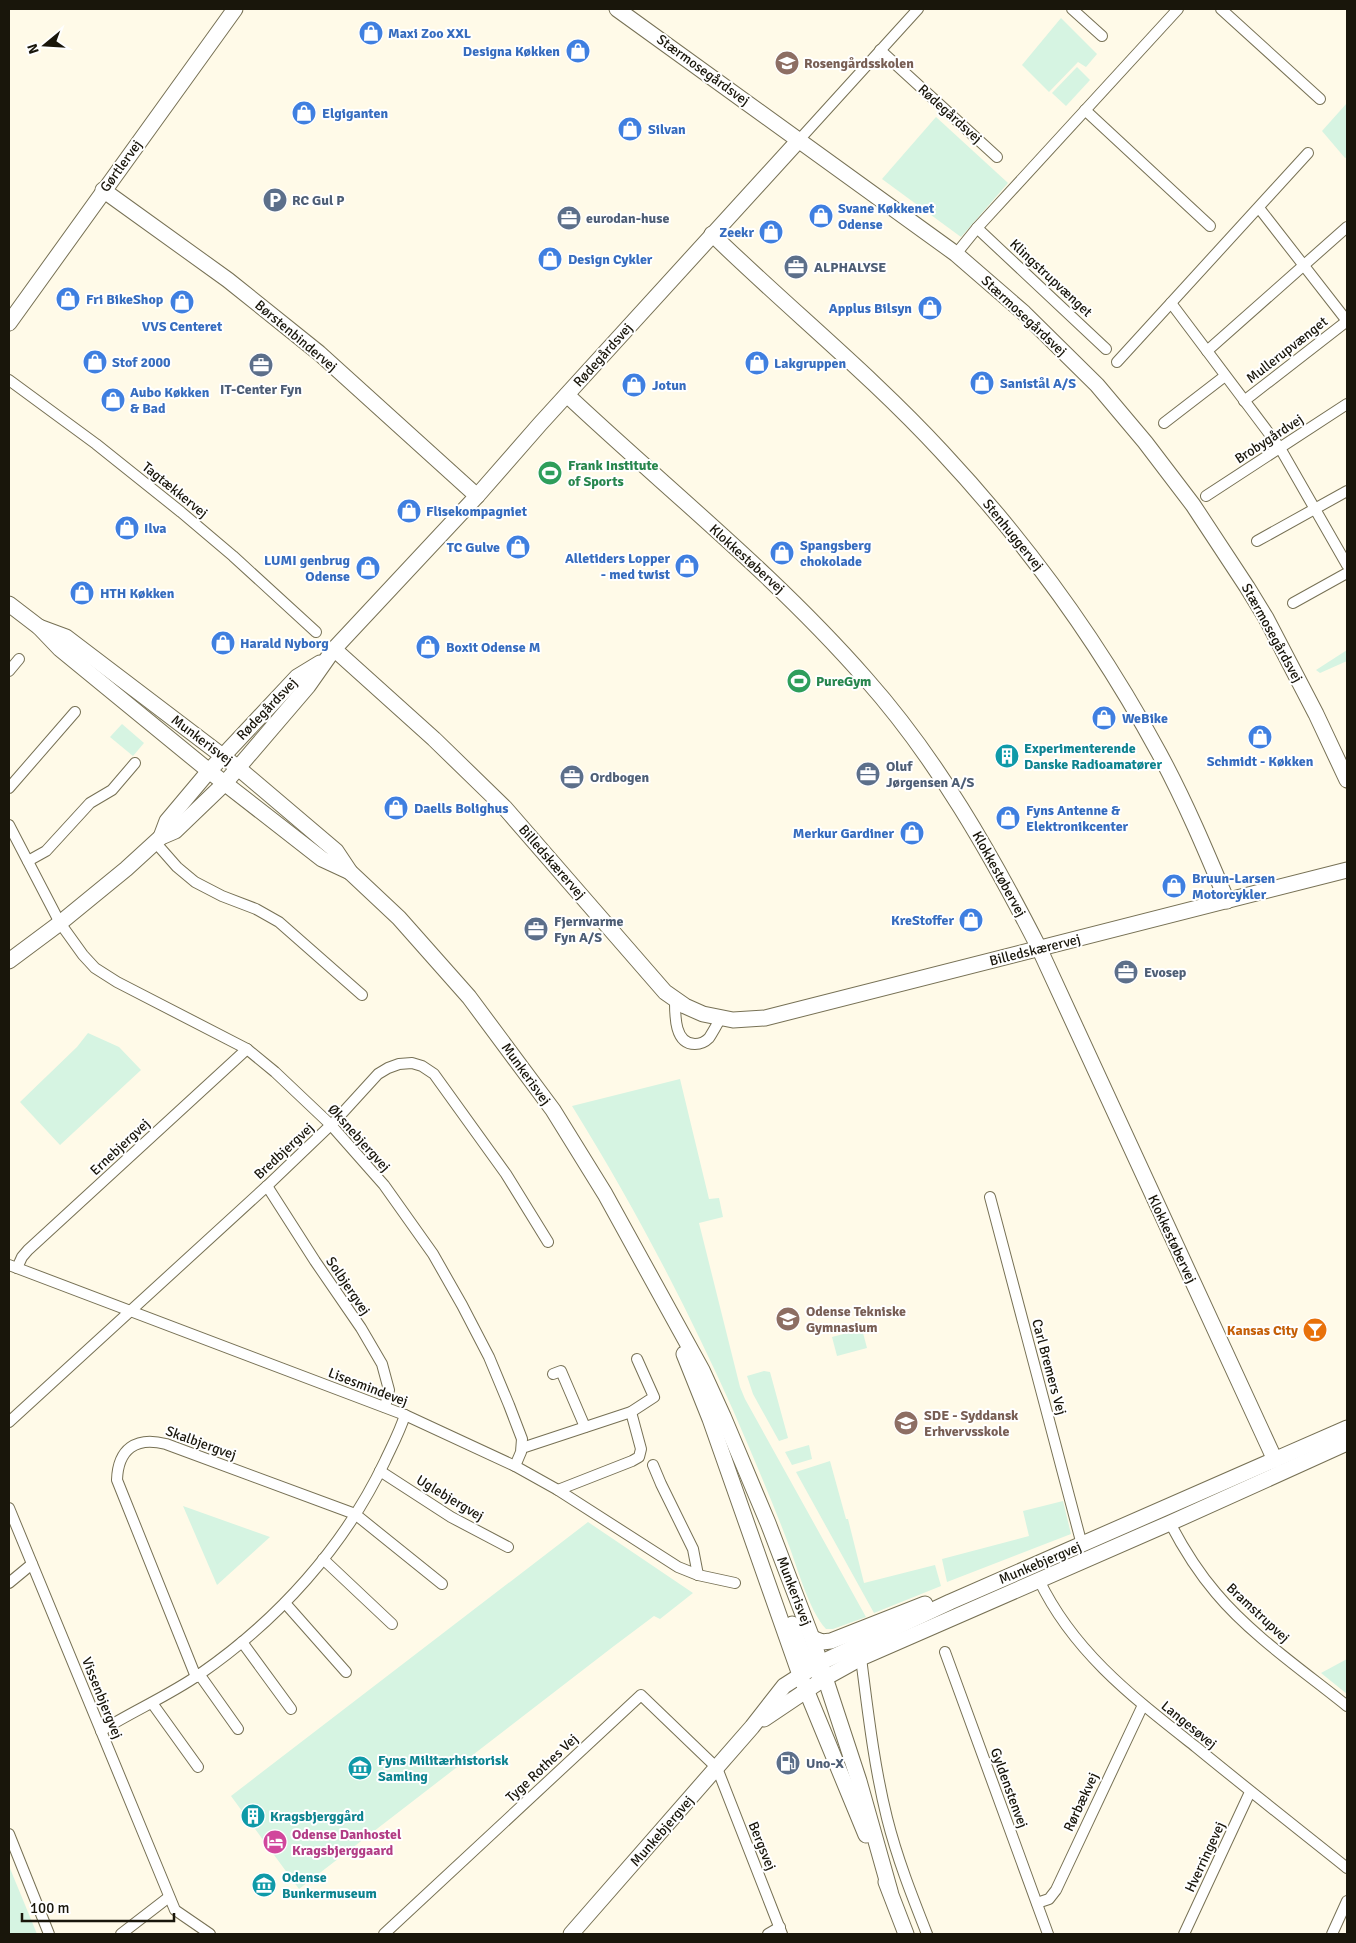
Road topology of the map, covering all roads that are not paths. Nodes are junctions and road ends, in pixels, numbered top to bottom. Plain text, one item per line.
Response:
1 (235, 9) edge
2 (617, 9) edge
3 (918, 9) edge
4 (1072, 9) edge
5 (1178, 9) edge
6 (1221, 9) edge
7 (1102, 36) dead end
8 (880, 50) junction
9 (1320, 99) dead end
10 (1085, 110) junction
11 (799, 140) junction
12 (1308, 153) dead end
13 (997, 157) dead end
14 (103, 190) junction
15 (1259, 208) junction
16 (1210, 226) dead end
17 (1347, 227) edge
18 (977, 228) junction
19 (712, 234) junction
20 (956, 254) junction
21 (1304, 265) junction
22 (1171, 304) junction
23 (1347, 321) edge
24 (9, 323) edge
25 (1106, 349) dead end
26 (1207, 351) junction
27 (1117, 362) dead end
28 (1226, 376) junction
29 (9, 380) edge
30 (568, 395) junction
31 (1244, 401) junction
32 (1347, 404) edge
33 (1164, 423) dead end
34 (1280, 448) junction
35 (1347, 492) edge
36 (477, 496) junction
37 (1206, 496) dead end
38 (1315, 509) junction
39 (1257, 541) dead end
40 (1347, 565) edge
41 (1347, 573) edge
42 (1293, 603) dead end
43 (9, 604) edge
44 (39, 627) junction
45 (316, 632) dead end
46 (330, 654) junction
47 (19, 659) dead end
48 (9, 671) edge
49 (75, 712) dead end
50 (135, 763) dead end
51 (224, 769) junction
52 (1347, 780) edge
53 (9, 788) edge
54 (9, 825) edge
55 (161, 838) junction
56 (28, 861) junction
57 (1347, 870) edge
58 (350, 872) junction
59 (1228, 901) junction
60 (60, 923) junction
61 (1039, 948) junction
62 (9, 961) edge
63 (362, 995) dead end
64 (675, 999) junction
65 (721, 1018) junction
66 (246, 1050) junction
67 (331, 1125) junction
68 (267, 1186) junction
69 (990, 1196) dead end
70 (548, 1242) dead end
71 (13, 1267) edge
72 (665, 1304) junction
73 (130, 1311) junction
74 (637, 1359) dead end
75 (553, 1374) dead end
76 (385, 1407) junction
77 (631, 1412) junction
78 (405, 1415) junction
79 (9, 1422) edge
80 (585, 1428) junction
81 (1347, 1428) edge
82 (1347, 1443) edge
83 (522, 1448) junction
84 (1275, 1460) junction
85 (653, 1465) dead end
86 (514, 1466) junction
87 (380, 1471) junction
88 (558, 1490) junction
89 (9, 1508) edge
90 (355, 1514) junction
91 (1170, 1523) junction
92 (1082, 1545) junction
93 (508, 1547) dead end
94 (323, 1559) junction
95 (32, 1564) junction
96 (698, 1575) junction
97 (1039, 1580) junction
98 (9, 1583) edge
99 (442, 1584) dead end
100 (735, 1584) dead end
101 (950, 1602) junction
102 (285, 1603) junction
103 (392, 1624) dead end
104 (812, 1638) junction
105 (242, 1642) junction
106 (945, 1652) dead end
107 (861, 1658) junction
108 (346, 1672) dead end
109 (197, 1675) junction
110 (813, 1676) junction
111 (152, 1702) junction
112 (1143, 1705) junction
113 (1347, 1706) edge
114 (291, 1708) dead end
115 (238, 1729) dead end
116 (101, 1731) junction
117 (198, 1767) dead end
118 (717, 1768) junction
119 (1250, 1792) junction
120 (9, 1834) edge
121 (1347, 1868) edge
122 (890, 1891) junction
123 (169, 1897) junction
124 (1347, 1901) edge
125 (1037, 1903) junction
126 (781, 1931) edge
127 (49, 1934) edge
128 (121, 1934) edge
129 (210, 1934) edge
130 (384, 1934) edge
131 (571, 1934) edge
132 (768, 1934) edge
133 (906, 1934) edge
134 (927, 1934) edge
135 (1048, 1934) edge
136 (1184, 1934) edge
137 (1332, 1934) edge

1 - 14 street, Gørtlervej
2 - 11 street, Stærmosegårdsvej
3 - 8 street, Rødegårdsvej
4 - 7 street
5 - 10 street
6 - 9 street
8 - 11 street, Rødegårdsvej
8 - 13 street, Rødegårdsvej
10 - 16 street
10 - 18 street
11 - 19 street, Rødegårdsvej
11 - 20 street, Stærmosegårdsvej
12 - 15 street
14 - 24 street, Gørtlervej
14 - 36 street, Børstenbindervej
15 - 21 street
15 - 22 street
17 - 21 street
18 - 20 street
18 - 25 street, Klingstrupvænget
19 - 30 street, Rødegårdsvej
19 - 59 street, Stenhuggervej
20 - 52 street, Stærmosegårdsvej
21 - 23 street
21 - 26 street
22 - 26 street, Mullerupvænget
22 - 27 street
23 - 31 street, Mullerupvænget
26 - 28 street, Mullerupvænget
28 - 31 street, Mullerupvænget
28 - 33 street, Mullerupvænget
29 - 45 street, Tagtækkervej
30 - 36 street, Rødegårdsvej
30 - 61 street, Klokkestøbervej
31 - 34 street, Mullerupvænget
32 - 34 street, Brobygårdvej
34 - 37 street, Brobygårdvej
34 - 38 street, Mullerupvænget
35 - 38 street
36 - 46 street, Rødegårdsvej
38 - 39 street
38 - 40 street, Mullerupvænget
41 - 42 street
43 - 44 street, Munkerisvej
44 - 51 street, Munkerisvej
44 - 51 street, Munkerisvej
46 - 51 street, Rødegårdsvej
46 - 51 street, Rødegårdsvej
46 - 64 street, Billedskærervej
47 - 48 street
49 - 53 street
50 - 56 street
51 - 55 street, Rødegårdsvej
51 - 58 street, Munkerisvej
51 - 58 street, Munkerisvej
54 - 56 street, Øksnebjergvej
55 - 60 street, Rødegårdsvej
55 - 63 street
56 - 60 street, Øksnebjergvej
57 - 59 street, Billedskærervej
58 - 72 street, Munkerisvej
59 - 61 street, Billedskærervej
60 - 62 street, Rødegårdsvej
60 - 66 street, Øksnebjergvej
61 - 65 street, Billedskærervej
61 - 84 street, Klokkestøbervej
64 - 65 street, Billedskærervej
64 - 65 street
66 - 67 street, Øksnebjergvej
66 - 71 street, Ernebjergvej
67 - 68 street, Bredbjergvej
67 - 70 street, Bredbjergvej
67 - 83 street, Øksnebjergvej
68 - 73 street, Bredbjergvej
68 - 76 street, Solbjergvej
69 - 92 street, Carl Bremers Vej
71 - 73 street, Lisesmindevej
72 - 104 street, Munkerisvej
72 - 110 street, Munkerisvej
73 - 76 street, Lisesmindevej
73 - 79 street, Bredbjergvej
74 - 77 street
75 - 80 street
76 - 78 street, Lisesmindevej
77 - 80 street
77 - 88 street
78 - 86 street, Lisesmindevej
78 - 87 street
80 - 83 street
81 - 84 street, Munkebjergvej
82 - 91 street, Munkebjergvej
83 - 86 street
84 - 92 street, Munkebjergvej
85 - 96 street
86 - 88 street, Lisesmindevej
87 - 90 street
87 - 93 street, Uglebjergvej
88 - 96 street, Lisesmindevej
89 - 95 street, Vissenbjergvej
90 - 94 street
90 - 99 street
90 - 109 street, Skalbjergvej
91 - 97 street, Munkebjergvej
91 - 113 street, Bramstrupvej
92 - 101 street, Munkebjergvej
94 - 102 street
94 - 103 street
95 - 98 street
95 - 116 street, Vissenbjergvej
96 - 100 street, Lisesmindevej
97 - 107 street, Munkebjergvej
97 - 112 street, Langesøvej
101 - 104 street
101 - 110 street, Munkebjergvej
102 - 105 street
102 - 108 street
104 - 110 street, Munkerisvej
105 - 109 street
105 - 114 street
106 - 125 street, Gyldenstenvej
107 - 110 street, Munkebjergvej
107 - 134 street
109 - 111 street
109 - 115 street
110 - 118 street, Munkebjergvej
110 - 122 street, Munkerisvej
110 - 122 street, Munkerisvej
111 - 116 street
111 - 117 street
112 - 119 street, Langesøvej
112 - 125 street, Rørbækvej
116 - 123 street, Vissenbjergvej
118 - 126 street, Bergsvej
118 - 130 street, Tyge Rothes Vej
118 - 131 street, Munkebjergvej
119 - 121 street, Langesøvej
119 - 136 street, Hverringevej
120 - 127 street
122 - 133 street, Munkerisvej
123 - 128 street
123 - 129 street, Vissenbjergvej
124 - 137 street
125 - 135 street, Gyldenstenvej
126 - 132 street

